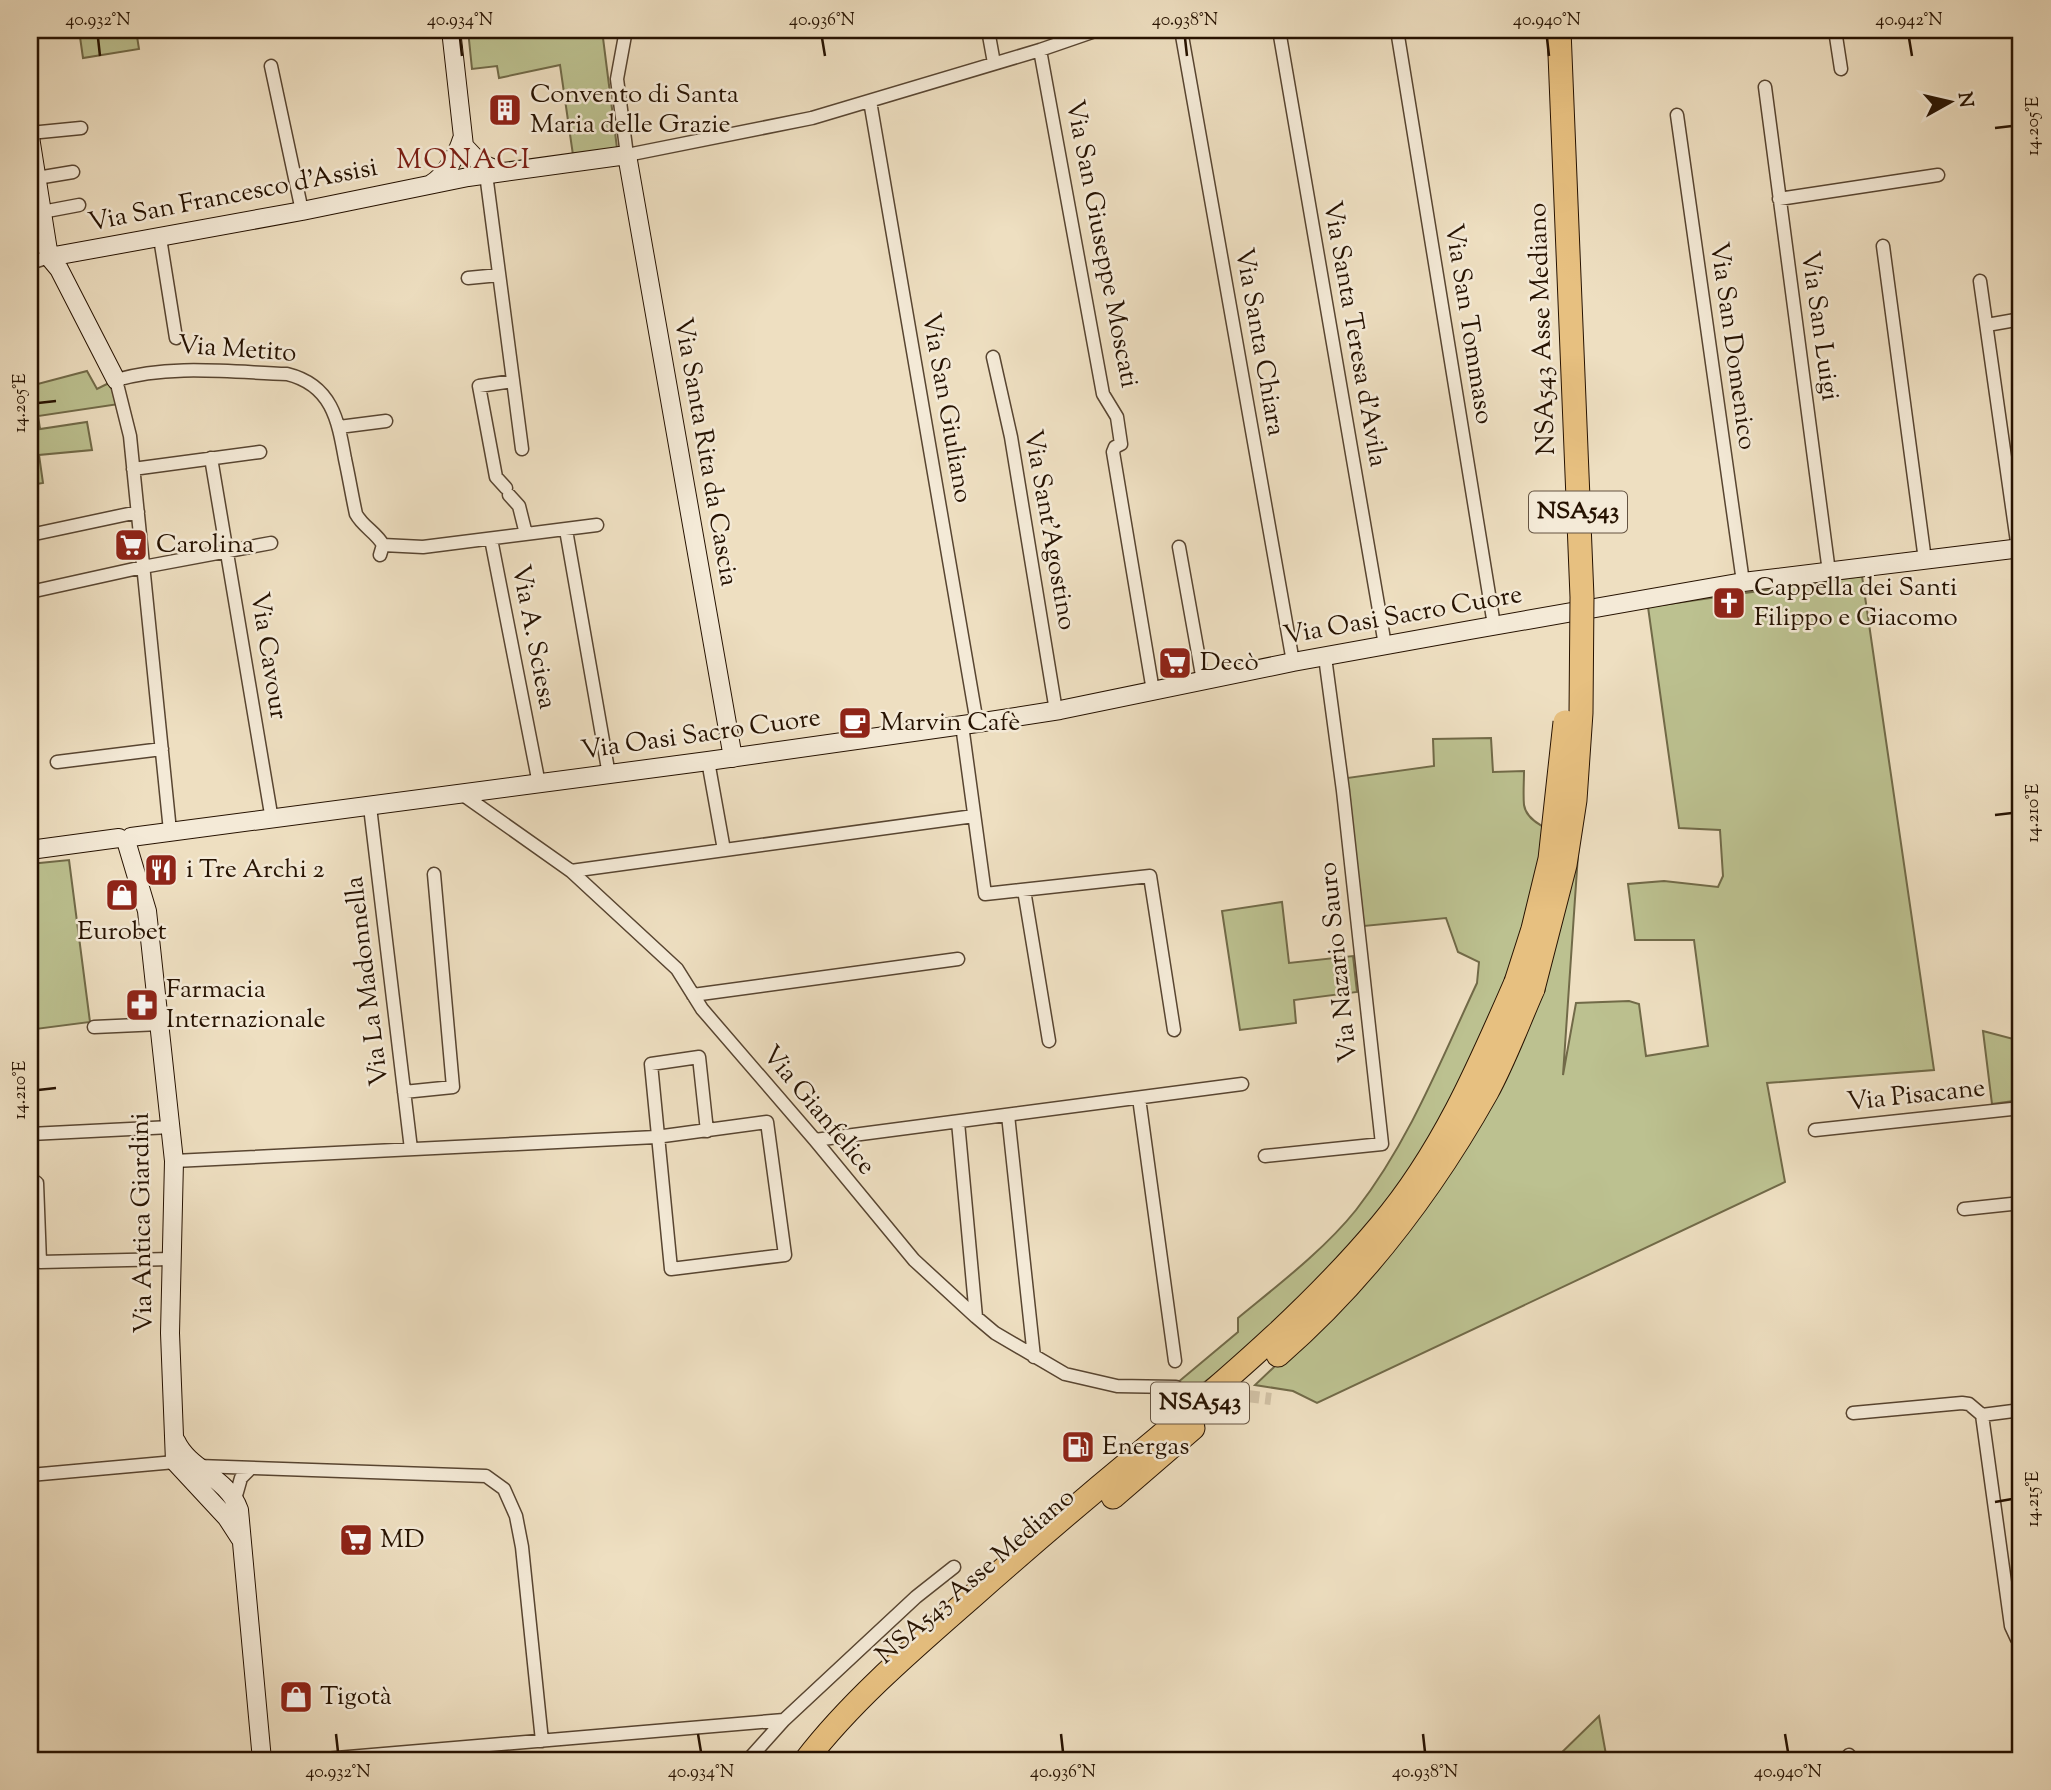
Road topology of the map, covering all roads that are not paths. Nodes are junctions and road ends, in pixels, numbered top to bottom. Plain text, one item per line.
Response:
1 (451, 30) edge
2 (626, 30) edge
3 (988, 30) edge
4 (1097, 30) edge
5 (1181, 30) edge
6 (1279, 30) edge
7 (1397, 30) edge
8 (1545, 30) edge
9 (1559, 30) edge
10 (1835, 30) edge
11 (1040, 50) junction
12 (994, 63) junction
13 (271, 66) dead end
14 (1841, 69) dead end
15 (1765, 87) dead end
16 (870, 101) junction
17 (1676, 116) dead end
18 (81, 128) dead end
19 (30, 135) edge
20 (462, 147) junction
21 (627, 155) junction
22 (73, 172) dead end
23 (485, 174) junction
24 (1938, 176) dead end
25 (37, 178) junction
26 (429, 185) junction
27 (1779, 199) junction
28 (79, 205) dead end
29 (302, 211) junction
30 (42, 212) junction
31 (160, 238) junction
32 (1884, 246) dead end
33 (50, 257) junction
34 (30, 263) edge
35 (499, 275) junction
36 (468, 278) dead end
37 (1980, 281) dead end
38 (2021, 319) edge
39 (1987, 325) junction
40 (176, 338) dead end
41 (993, 357) dead end
42 (116, 380) junction
43 (513, 381) junction
44 (386, 421) dead end
45 (339, 427) junction
46 (522, 449) dead end
47 (260, 452) dead end
48 (211, 458) junction
49 (133, 469) junction
50 (138, 512) junction
51 (597, 525) dead end
52 (566, 530) junction
53 (526, 534) junction
54 (30, 535) edge
55 (491, 539) junction
56 (271, 543) dead end
57 (1179, 547) dead end
58 (2020, 548) edge
59 (227, 550) junction
60 (1925, 560) junction
61 (144, 567) junction
62 (1829, 572) junction
63 (1743, 582) junction
64 (30, 592) edge
65 (1494, 625) junction
66 (1385, 645) junction
67 (1325, 657) junction
68 (1293, 662) junction
69 (1203, 681) junction
70 (1153, 691) junction
71 (1056, 711) junction
72 (969, 724) junction
73 (162, 749) junction
74 (733, 758) junction
75 (708, 761) junction
76 (57, 762) dead end
77 (609, 775) junction
78 (538, 784) junction
79 (462, 794) junction
80 (370, 807) junction
81 (974, 816) junction
82 (272, 820) junction
83 (170, 831) junction
84 (126, 840) junction
85 (30, 850) edge
86 (724, 850) junction
87 (571, 871) junction
88 (434, 874) dead end
89 (1024, 890) junction
90 (958, 958) dead end
91 (1524, 985) junction
92 (693, 995) junction
93 (160, 1024) junction
94 (94, 1027) dead end
95 (1174, 1030) dead end
96 (1049, 1041) dead end
97 (1242, 1084) dead end
98 (404, 1093) junction
99 (1139, 1098) junction
100 (2021, 1108) edge
101 (1008, 1115) junction
102 (958, 1122) junction
103 (171, 1127) junction
104 (707, 1130) junction
105 (1815, 1130) dead end
106 (30, 1135) edge
107 (656, 1137) junction
108 (815, 1140) junction
109 (411, 1149) junction
110 (1265, 1156) dead end
111 (174, 1161) junction
112 (30, 1178) edge
113 (2021, 1203) edge
114 (1964, 1209) dead end
115 (171, 1259) junction
116 (976, 1317) junction
117 (1034, 1357) junction
118 (1175, 1361) dead end
119 (1176, 1387) tunnel mouth
120 (2021, 1410) edge
121 (1853, 1413) dead end
122 (1982, 1415) junction
123 (1174, 1425) junction
124 (1130, 1439) dead end
125 (250, 1469) junction
126 (192, 1471) junction
127 (30, 1475) edge
128 (235, 1499) junction
129 (218, 1509) junction
130 (1054, 1510) dead end
131 (240, 1538) junction
132 (1007, 1566) junction
133 (954, 1567) dead end
134 (2021, 1640) edge
135 (784, 1720) junction
136 (542, 1741) junction
137 (262, 1760) edge
138 (313, 1760) edge
139 (748, 1760) edge
140 (806, 1760) edge
141 (824, 1760) edge

1 - 20 street
2 - 21 street
3 - 12 street
4 - 11 street
5 - 68 street, Via Santa Chiara
6 - 66 street, Via Santa Teresa d'Avila
7 - 65 street, Via San Tommaso
8 - 91 highway, bridge
9 - 91 highway, NSA543 Asse Mediano / NSA543, bridge
10 - 14 street
11 - 12 street
11 - 70 street, Via San Giuseppe Moscati
12 - 16 street
13 - 29 street
15 - 27 street, Via San Luigi
16 - 21 street
16 - 72 street, Via San Giuliano
17 - 63 street, Via San Domenico
18 - 19 street
19 - 25 street
20 - 23 street
20 - 23 street
20 - 26 street
21 - 23 street, Via San Francesco d'Assisi
21 - 74 street, Via Santa Rita da Cascia
22 - 25 street
23 - 26 street, Via San Francesco d'Assisi
23 - 35 street
24 - 27 street
25 - 30 street
26 - 29 street, Via San Francesco d'Assisi
27 - 62 street, Via San Luigi
28 - 30 street
29 - 31 street, Via San Francesco d'Assisi
30 - 33 street
31 - 33 street, Via San Francesco d'Assisi
31 - 40 street
32 - 60 street
33 - 34 street
33 - 42 street
35 - 36 street
35 - 43 street
37 - 39 street
38 - 39 street
39 - 58 street
41 - 71 street, Via Sant'Agostino
42 - 45 street, Via Metito
42 - 49 street
43 - 46 street
43 - 53 street
44 - 45 street
45 - 55 street, Via Metito
47 - 48 street
48 - 49 street
48 - 59 street, Via Cavour
49 - 50 street
50 - 54 street
50 - 61 street
51 - 52 street, Via Metito
52 - 53 street, Via Metito
52 - 77 street
53 - 55 street, Via Metito
55 - 78 street, Via A. Sciesa
56 - 59 street
57 - 69 street
58 - 60 street, Via Oasi Sacro Cuore
59 - 61 street
59 - 82 street, Via Cavour
60 - 62 street, Via Oasi Sacro Cuore
61 - 64 street
61 - 73 street
62 - 63 street, Via Oasi Sacro Cuore
63 - 65 street, Via Oasi Sacro Cuore
65 - 66 street, Via Oasi Sacro Cuore
66 - 67 street, Via Oasi Sacro Cuore
67 - 68 street, Via Oasi Sacro Cuore
67 - 110 street, Via Nazario Sauro
68 - 69 street, Via Oasi Sacro Cuore
69 - 70 street, Via Oasi Sacro Cuore
70 - 71 street, Via Oasi Sacro Cuore
71 - 72 street, Via Oasi Sacro Cuore
72 - 74 street, Via Oasi Sacro Cuore
72 - 81 street, Via San Giuliano
73 - 76 street
73 - 83 street
74 - 75 street, Via Oasi Sacro Cuore
75 - 77 street, Via Oasi Sacro Cuore
75 - 86 street
77 - 78 street, Via Oasi Sacro Cuore
78 - 79 street, Via Oasi Sacro Cuore
79 - 80 street, Via Oasi Sacro Cuore
79 - 87 street, Via Gianfelice
80 - 82 street, Via Oasi Sacro Cuore
80 - 98 street, Via La Madonnella
81 - 86 street
81 - 89 street, Via San Giuliano
82 - 83 street, Via Oasi Sacro Cuore
83 - 84 street, Via Oasi Sacro Cuore
84 - 85 street, Via Oasi Sacro Cuore
84 - 93 street, Via Antica Giardini
86 - 87 street
87 - 92 street, Via Gianfelice
88 - 98 street
89 - 95 street
89 - 96 street
90 - 92 street
91 - 123 highway, NSA543 Asse Mediano / NSA543
91 - 141 highway, NSA543 Asse Mediano / NSA543
92 - 108 street, Via Gianfelice
93 - 94 street
93 - 103 street, Via Antica Giardini
97 - 99 street
98 - 109 street, Via La Madonnella
99 - 101 street
99 - 118 street
100 - 105 street, Via Pisacane
101 - 102 street
101 - 117 street
102 - 108 street
102 - 116 street
103 - 106 street
103 - 111 street, Via Antica Giardini
104 - 107 street
104 - 107 street
104 - 107 street
107 - 109 street
108 - 116 street, Via Gianfelice
109 - 111 street
111 - 115 street, Via Antica Giardini
112 - 115 street
113 - 114 street
115 - 126 street, Via Antica Giardini
116 - 117 street, Via Gianfelice
117 - 119 street, Via Gianfelice
120 - 122 street
121 - 122 street
122 - 134 street
123 - 124 highway
123 - 132 highway, NSA543 Asse Mediano / NSA543
125 - 126 street
125 - 128 street
125 - 136 street
126 - 127 street
126 - 128 street, Via Antica Giardini
126 - 129 street, Via Antica Giardini
128 - 129 street
128 - 131 street
129 - 131 street, Via Antica Giardini
130 - 132 highway
131 - 137 street
132 - 140 highway, NSA543 Asse Mediano / NSA543
133 - 135 street
135 - 136 street
135 - 139 street
136 - 138 street

